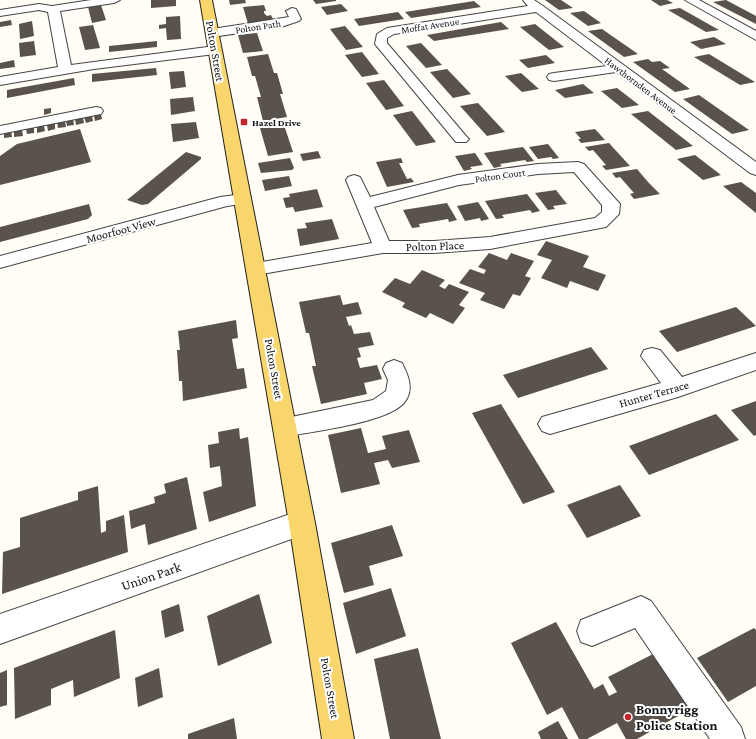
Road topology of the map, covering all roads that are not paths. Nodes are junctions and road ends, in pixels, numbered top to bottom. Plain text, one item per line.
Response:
1 (114, 0) edge
2 (206, 0) edge
3 (527, 0) edge
4 (692, 0) edge
5 (27, 4) edge
6 (539, 8) junction
7 (52, 9) junction
8 (292, 11) dead end
9 (0, 13) edge
10 (756, 36) edge
11 (214, 42) junction
12 (617, 68) junction
13 (65, 70) junction
14 (554, 77) dead end
15 (0, 81) edge
16 (96, 111) dead end
17 (0, 130) edge
18 (462, 139) dead end
19 (756, 170) edge
20 (354, 180) dead end
21 (243, 199) junction
22 (365, 204) junction
23 (610, 214) joint
24 (383, 247) junction
25 (0, 262) edge
26 (256, 269) junction
27 (652, 356) dead end
28 (756, 361) edge
29 (394, 369) dead end
30 (678, 388) junction
31 (550, 424) dead end
32 (285, 427) junction
33 (302, 523) junction
34 (0, 629) edge
35 (592, 631) dead end
36 (338, 739) edge
37 (729, 739) edge

1 - 7 street
2 - 11 main road, Polton Street
3 - 6 street, Hawthornden Avenue
4 - 10 street
5 - 7 street
5 - 9 street
6 - 12 street, Hawthornden Avenue
6 - 18 street, Moffat Avenue
7 - 13 street
8 - 11 street, Polton Path
11 - 13 street
11 - 21 main road, Polton Street
12 - 14 street
12 - 19 street, Hawthornden Avenue
13 - 15 street
16 - 17 street
20 - 22 street
21 - 25 street, Moorfoot View
21 - 26 main road, Polton Street
22 - 23 street, Polton Court
22 - 24 street
23 - 24 street, Polton Place
24 - 26 street, Polton Place
26 - 32 main road, Polton Street
27 - 30 street
28 - 30 street, Hunter Terrace
29 - 32 street
30 - 31 street, Hunter Terrace
32 - 33 main road, Polton Street
33 - 34 street, Union Park
33 - 36 main road, Polton Street
35 - 37 street

